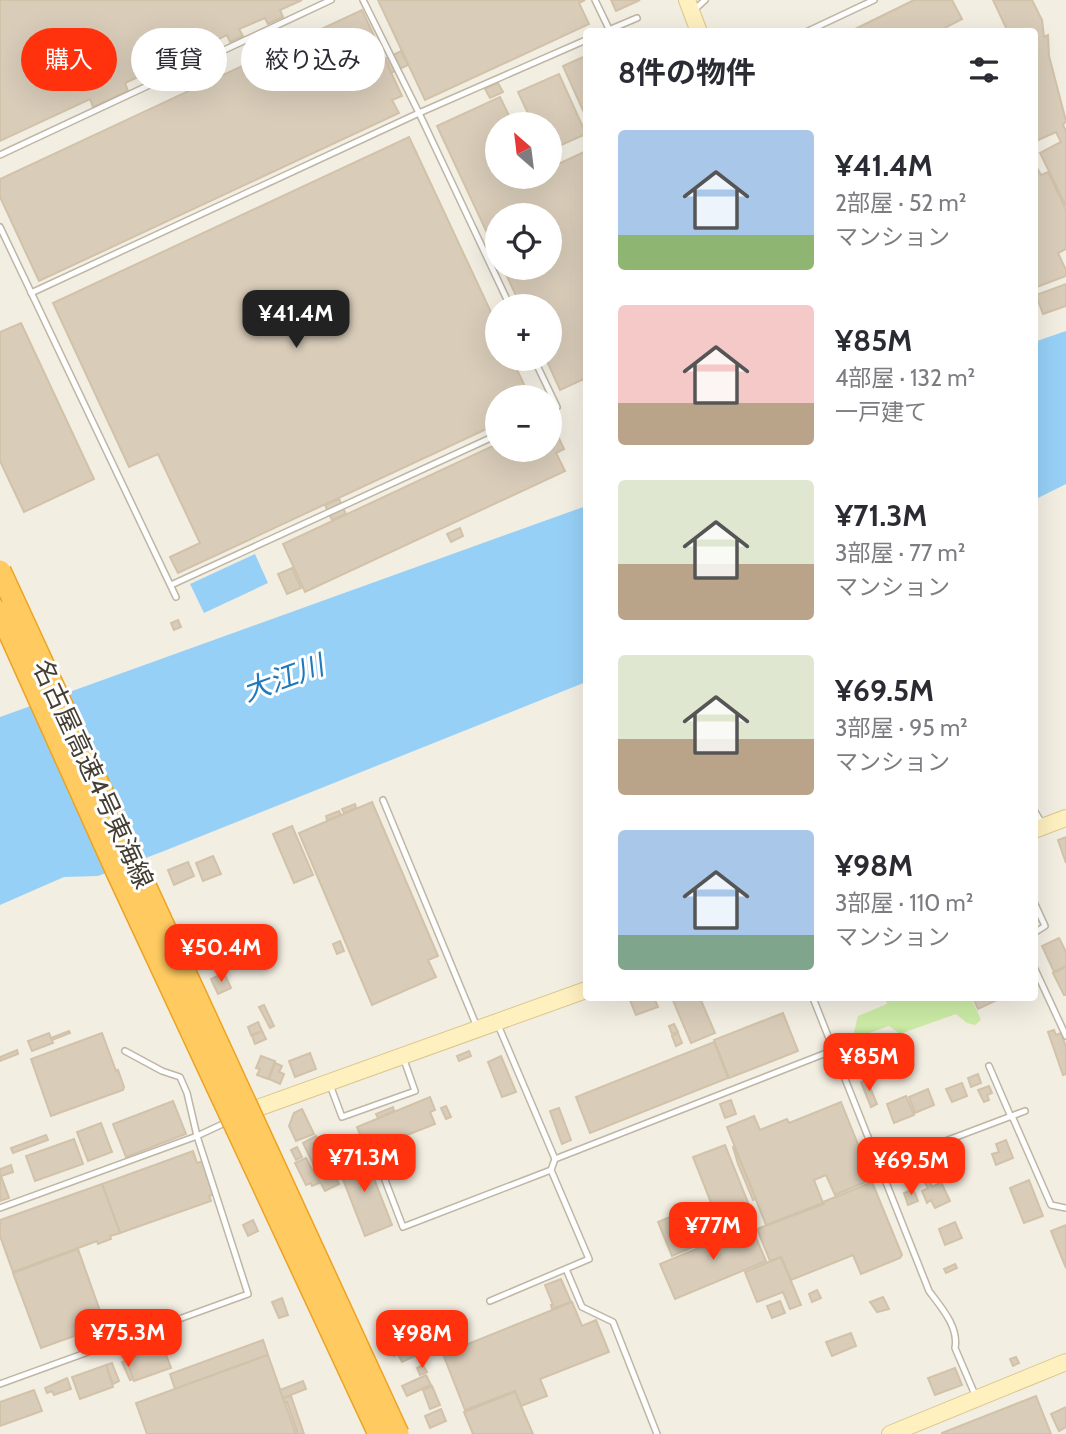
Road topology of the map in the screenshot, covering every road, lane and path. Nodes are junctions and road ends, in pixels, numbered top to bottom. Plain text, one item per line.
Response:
1 (331, 0) edge
2 (363, 0) edge
3 (595, 0) edge
4 (874, 0) edge
5 (695, 4) edge
6 (637, 18) dead end
7 (606, 28) edge
8 (612, 28) edge
9 (698, 28) edge
10 (814, 28) edge
11 (583, 41) edge
12 (419, 113) junction
13 (0, 155) edge
14 (0, 228) edge
15 (31, 293) junction
16 (504, 294) edge
17 (485, 441) edge
18 (0, 571) edge
19 (171, 585) junction
20 (176, 597) dead end
21 (0, 612) edge
22 (383, 800) dead end
23 (1066, 818) edge
24 (1039, 828) edge
25 (1038, 911) edge
26 (1038, 930) edge
27 (1038, 976) edge
28 (583, 991) edge
29 (814, 1001) edge
30 (497, 1022) junction
31 (478, 1029) junction
32 (1066, 1036) edge
33 (834, 1050) junction
34 (125, 1051) dead end
35 (403, 1056) junction
36 (989, 1066) dead end
37 (329, 1082) junction
38 (251, 1111) dead end
39 (1025, 1111) dead end
40 (1012, 1116) junction
41 (237, 1117) dead end
42 (197, 1136) junction
43 (374, 1154) dead end
44 (555, 1159) junction
45 (879, 1166) junction
46 (551, 1170) junction
47 (0, 1208) edge
48 (1066, 1208) edge
49 (566, 1269) junction
50 (490, 1301) dead end
51 (1066, 1362) edge
52 (0, 1384) edge
53 (977, 1398) junction
54 (656, 1433) edge
55 (379, 1434) edge
56 (398, 1434) edge
57 (890, 1434) edge

1 - 13 lane
2 - 12 lane
3 - 7 lane
4 - 10 lane
5 - 9 street
6 - 8 lane
11 - 12 lane
12 - 15 lane
12 - 16 lane
14 - 15 lane
15 - 19 lane
17 - 19 lane
18 - 56 highway, 名古屋高速4号東海線, bridge
19 - 20 lane
21 - 55 highway, 名古屋高速4号東海線, bridge
22 - 31 lane
23 - 24 street
25 - 26 lane
27 - 32 lane
28 - 30 street
29 - 33 lane
30 - 31 street
30 - 44 lane
31 - 35 street
33 - 44 lane
33 - 45 lane
34 - 42 lane
35 - 37 street
35 - 37 lane
36 - 40 lane
37 - 38 street
39 - 40 lane
40 - 45 lane
40 - 48 lane
41 - 42 lane
42 - 47 lane
42 - 52 lane
43 - 46 lane
44 - 46 lane
45 - 53 lane
46 - 49 lane
49 - 50 lane
49 - 54 lane
51 - 53 street
53 - 57 street

